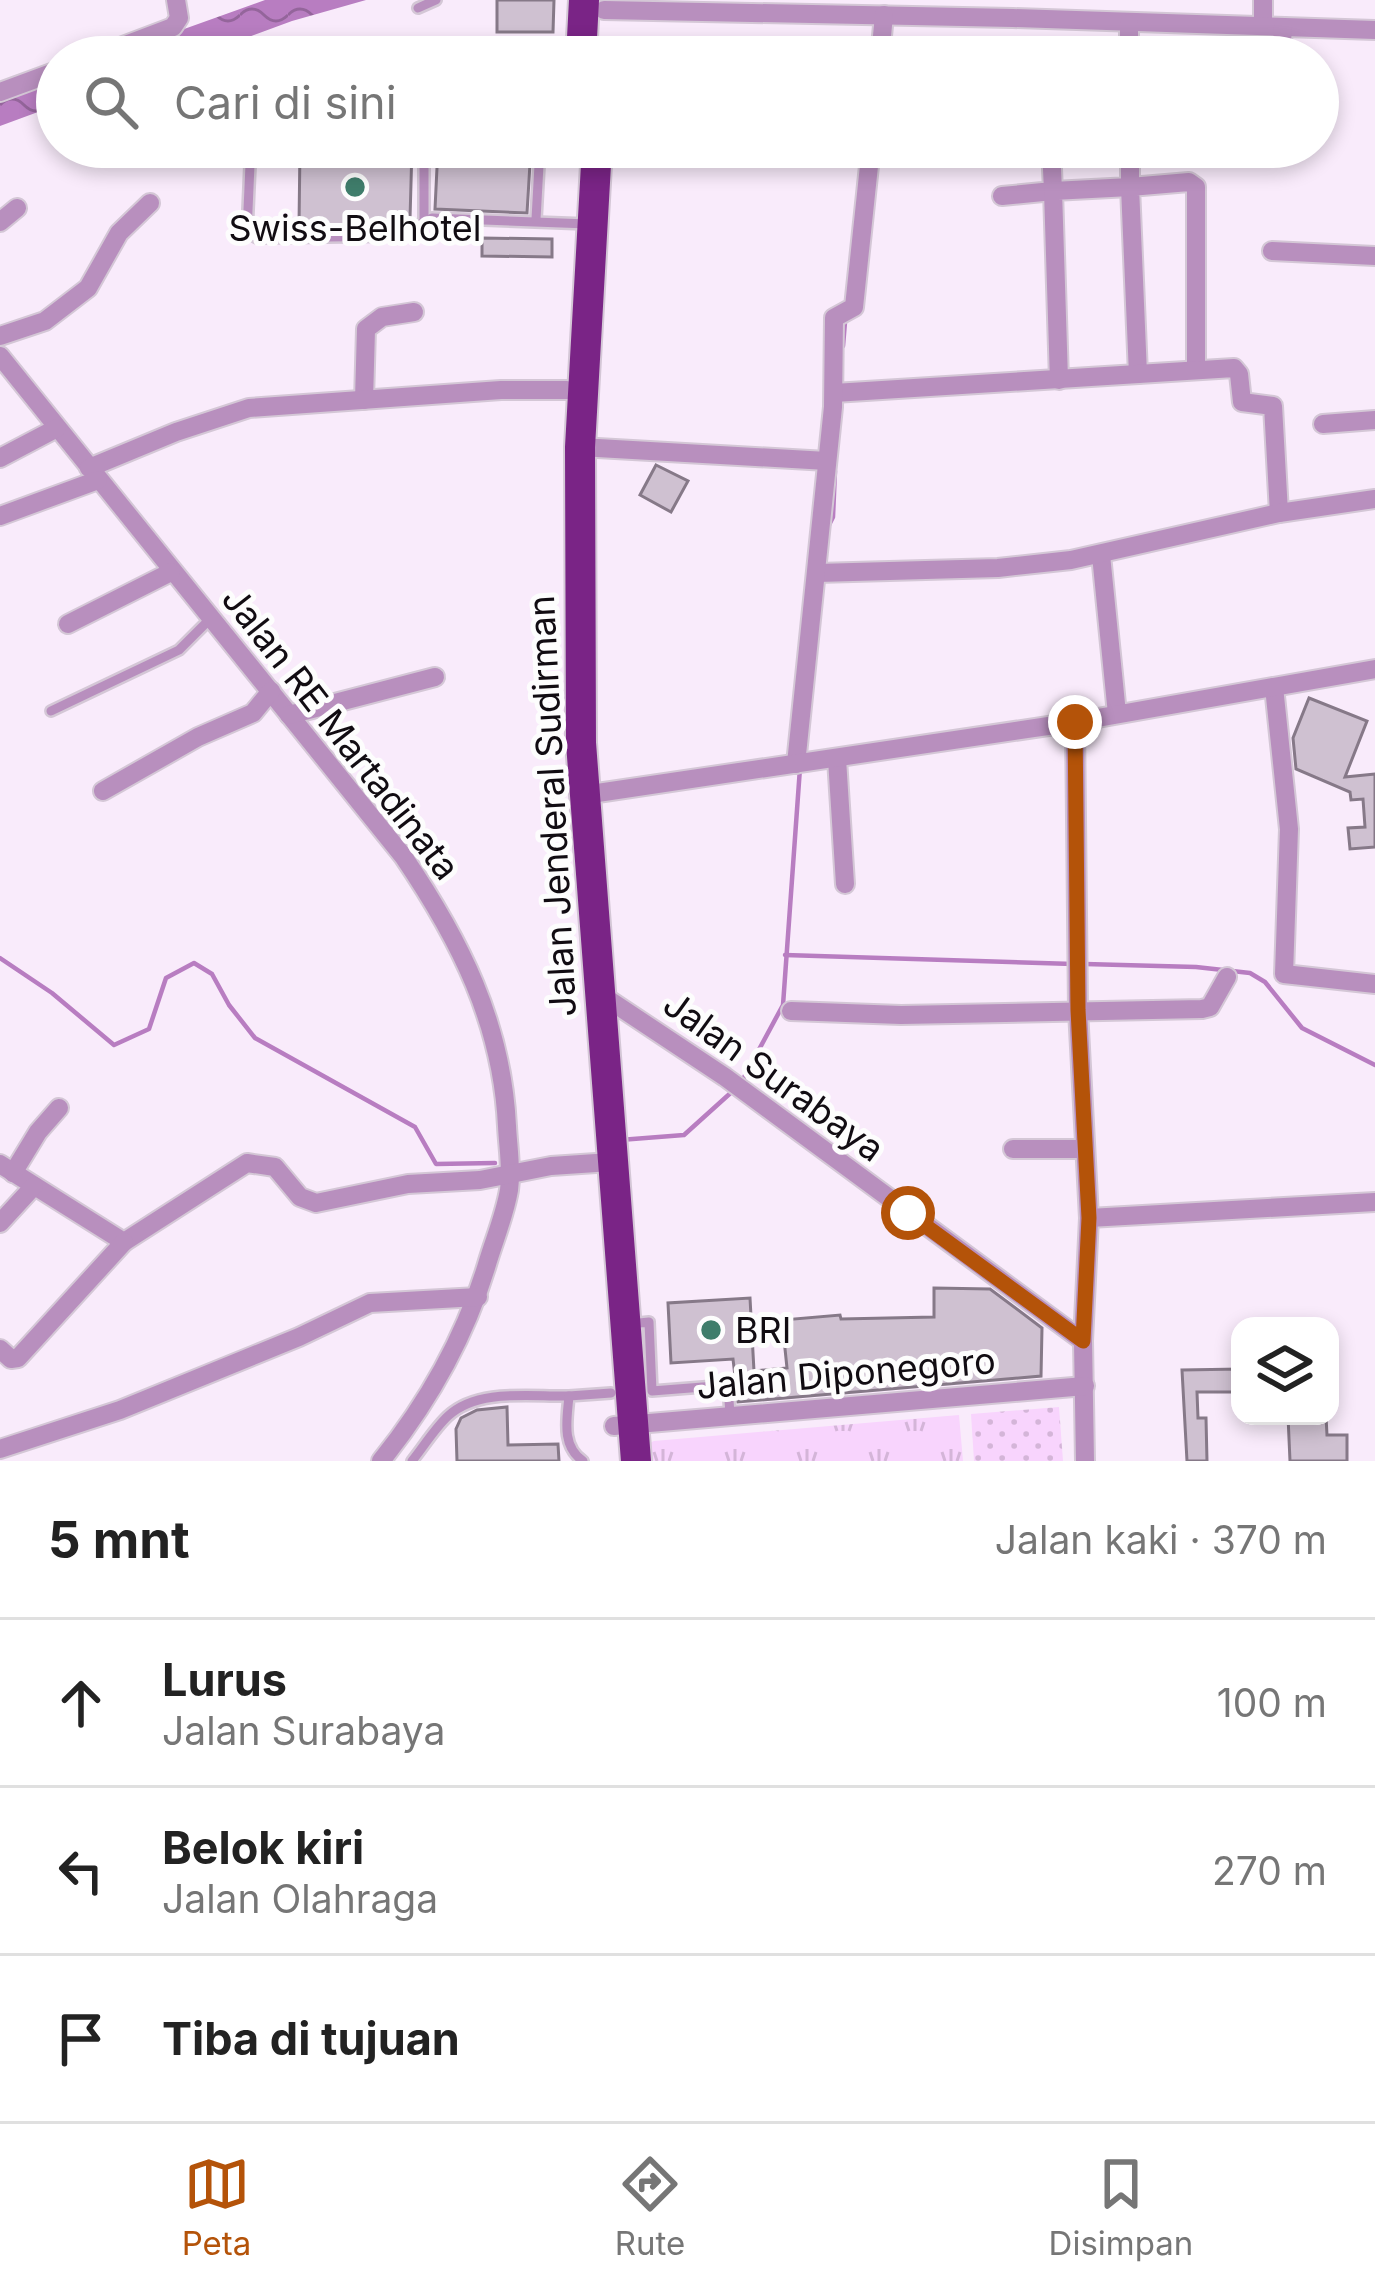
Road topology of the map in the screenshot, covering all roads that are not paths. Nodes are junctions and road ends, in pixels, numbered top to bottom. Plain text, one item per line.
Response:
1 (176, 0) edge
2 (436, 0) edge
3 (1263, 0) edge
4 (597, 3) edge
5 (418, 8) dead end
6 (1013, 9) edge
7 (884, 15) junction
8 (1129, 22) junction
9 (1273, 27) junction
10 (1375, 30) edge
11 (149, 36) edge
12 (587, 36) edge
13 (600, 36) edge
14 (882, 36) edge
15 (1129, 36) edge
16 (1275, 36) edge
17 (36, 79) edge
18 (0, 92) edge
19 (250, 168) edge
20 (424, 168) edge
21 (539, 168) edge
22 (578, 168) edge
23 (593, 168) edge
24 (868, 168) edge
25 (1052, 168) edge
26 (1130, 168) edge
27 (1130, 187) junction
28 (1053, 191) junction
29 (1002, 196) dead end
30 (150, 202) dead end
31 (17, 208) dead end
32 (536, 219) junction
33 (424, 220) junction
34 (0, 222) edge
35 (583, 223) junction
36 (1272, 251) dead end
37 (1375, 256) edge
38 (414, 312) dead end
39 (0, 336) edge
40 (0, 356) edge
41 (1196, 370) junction
42 (1138, 374) junction
43 (1060, 380) junction
44 (567, 390) junction
45 (839, 393) junction
46 (364, 400) junction
47 (1375, 420) edge
48 (1323, 424) dead end
49 (57, 428) junction
50 (580, 447) junction
51 (0, 458) edge
52 (826, 461) junction
53 (93, 474) junction
54 (1375, 499) edge
55 (1279, 513) junction
56 (0, 517) edge
57 (1101, 555) junction
58 (171, 572) junction
59 (822, 574) junction
60 (210, 619) junction
61 (68, 624) dead end
62 (1375, 669) edge
63 (435, 677) dead end
64 (1274, 687) junction
65 (271, 691) junction
66 (51, 712) dead end
67 (1117, 714) junction
68 (289, 715) junction
69 (1075, 722) junction
70 (837, 759) junction
71 (800, 763) junction
72 (103, 791) dead end
73 (584, 795) junction
74 (845, 884) dead end
75 (1227, 977) dead end
76 (1375, 984) edge
77 (599, 994) junction
78 (1078, 1010) junction
79 (791, 1011) dead end
80 (59, 1108) dead end
81 (1013, 1149) dead end
82 (1085, 1149) junction
83 (602, 1162) junction
84 (7, 1168) edge
85 (510, 1176) junction
86 (34, 1186) junction
87 (1375, 1202) edge
88 (1089, 1218) junction
89 (0, 1223) edge
90 (124, 1242) junction
91 (478, 1298) junction
92 (625, 1324) junction
93 (1083, 1341) junction
94 (0, 1349) edge
95 (1084, 1387) junction
96 (611, 1393) junction
97 (569, 1396) junction
98 (420, 1409) junction
99 (730, 1416) junction
100 (443, 1422) junction
101 (624, 1425) junction
102 (0, 1449) edge
103 (381, 1461) edge
104 (412, 1461) edge
105 (583, 1461) edge
106 (616, 1461) edge
107 (636, 1461) edge
108 (1085, 1461) edge

1 - 11 street
2 - 5 lane
3 - 9 street
4 - 7 street
4 - 12 highway
4 - 13 highway
6 - 7 street
6 - 8 street
7 - 14 street
8 - 9 street
8 - 15 street
9 - 10 street
9 - 16 street
17 - 18 street
19 - 33 lane
20 - 33 lane
21 - 32 lane
22 - 35 highway, Jalan Jenderal Sudirman
23 - 35 highway, Jalan Jenderal Sudirman
24 - 45 street
25 - 28 street
26 - 27 street
27 - 28 street
27 - 41 street
27 - 42 street
28 - 29 street
28 - 43 street
30 - 39 street
31 - 34 street
32 - 33 lane
32 - 35 lane
35 - 44 highway, Jalan Jenderal Sudirman
35 - 50 highway, Jalan Jenderal Sudirman
36 - 37 street
38 - 46 street
40 - 49 street, Jalan RE Martadinata
41 - 42 street
41 - 55 street
42 - 43 street
43 - 45 street
44 - 46 street
44 - 83 highway, Jalan Jenderal Sudirman
45 - 52 street
46 - 53 street
47 - 48 street
49 - 51 street
49 - 53 street, Jalan RE Martadinata
50 - 52 street
50 - 73 highway, Jalan Jenderal Sudirman
52 - 59 street
53 - 56 street
53 - 58 street, Jalan RE Martadinata
54 - 55 street
55 - 57 street
57 - 59 street
57 - 67 street
58 - 60 street, Jalan RE Martadinata
58 - 61 street
59 - 71 street
60 - 65 street, Jalan RE Martadinata
60 - 66 lane
62 - 64 street
63 - 68 street
64 - 67 street
64 - 76 street
65 - 68 street, Jalan RE Martadinata
65 - 72 street
67 - 69 street
68 - 85 street, Jalan RE Martadinata
69 - 70 street
69 - 78 street
70 - 71 street
70 - 74 street
71 - 73 street
73 - 77 highway, Jalan Jenderal Sudirman
75 - 78 street
77 - 83 highway, Jalan Jenderal Sudirman
77 - 93 street, Jalan Surabaya
78 - 79 street
78 - 82 street
80 - 84 street
81 - 82 street
82 - 88 street
83 - 85 street
83 - 92 highway, Jalan Jenderal Sudirman
83 - 96 highway, Jalan Jenderal Sudirman
84 - 86 street
85 - 90 street
85 - 91 street, Jalan RE Martadinata
86 - 89 street
86 - 90 street
87 - 88 street
88 - 93 street
90 - 94 street
91 - 98 street, Jalan RE Martadinata
91 - 102 street
92 - 99 lane
92 - 101 highway, Jalan Jenderal Sudirman
93 - 95 street
95 - 99 street, Jalan Diponegoro
95 - 108 street
96 - 97 lane
96 - 101 highway, Jalan Jenderal Sudirman
97 - 100 lane
97 - 105 lane
98 - 100 lane
98 - 103 street, Jalan RE Martadinata
99 - 101 street, Jalan Diponegoro
100 - 104 lane
101 - 106 highway, Jalan Jenderal Sudirman
101 - 107 highway, Jalan Jenderal Sudirman

